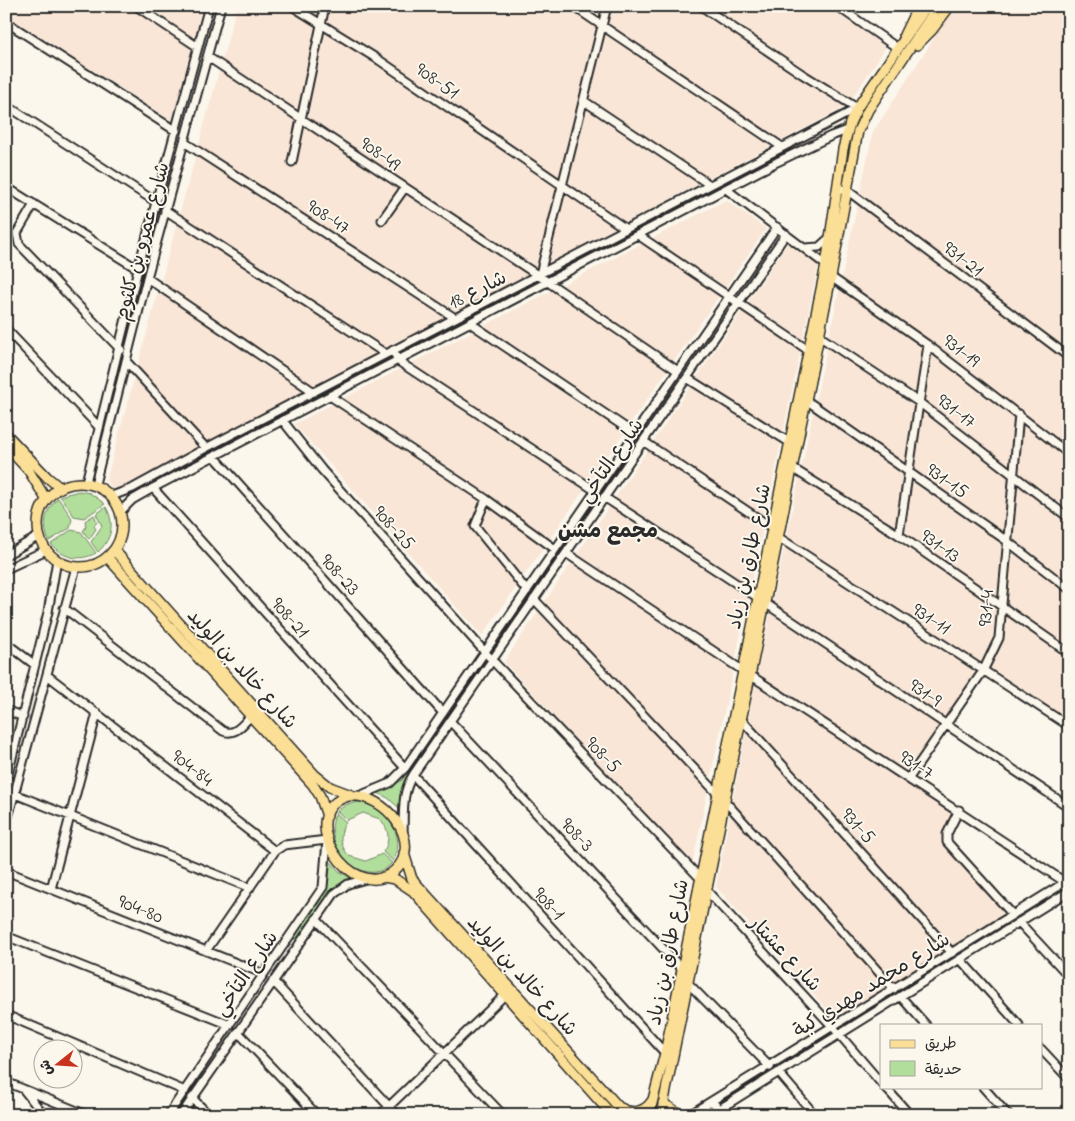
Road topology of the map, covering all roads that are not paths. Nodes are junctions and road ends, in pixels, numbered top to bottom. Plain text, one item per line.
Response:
1 (136, 6) edge
2 (209, 6) edge
3 (221, 6) edge
4 (292, 6) edge
5 (325, 6) edge
6 (573, 6) edge
7 (607, 6) edge
8 (701, 6) edge
9 (837, 6) edge
10 (918, 6) edge
11 (927, 6) edge
12 (938, 6) edge
13 (950, 6) edge
14 (6, 22) edge
15 (922, 23) junction
16 (322, 24) junction
17 (603, 27) junction
18 (198, 47) junction
19 (902, 50) junction
20 (208, 57) junction
21 (584, 102) junction
22 (6, 104) edge
23 (857, 109) junction
24 (302, 119) junction
25 (847, 130) junction
26 (176, 131) junction
27 (836, 133) junction
28 (844, 140) junction
29 (184, 142) junction
30 (782, 146) junction
31 (766, 155) junction
32 (292, 162) dead end
33 (772, 165) junction
34 (710, 185) junction
35 (6, 186) edge
36 (562, 186) junction
37 (838, 188) junction
38 (404, 189) junction
39 (726, 189) junction
40 (848, 191) junction
41 (156, 202) junction
42 (34, 204) junction
43 (166, 210) junction
44 (382, 220) dead end
45 (777, 227) junction
46 (626, 229) junction
47 (832, 233) junction
48 (786, 234) junction
49 (638, 235) junction
50 (805, 248) junction
51 (826, 264) junction
52 (138, 270) junction
53 (538, 275) junction
54 (831, 276) junction
55 (146, 278) junction
56 (548, 282) junction
57 (728, 298) junction
58 (738, 305) junction
59 (455, 318) junction
60 (470, 323) junction
61 (6, 328) edge
62 (819, 336) junction
63 (928, 345) junction
64 (118, 348) junction
65 (808, 350) junction
66 (389, 352) junction
67 (1069, 357) edge
68 (126, 358) junction
69 (398, 361) junction
70 (678, 371) junction
71 (687, 378) junction
72 (314, 392) junction
73 (330, 396) junction
74 (806, 400) junction
75 (920, 402) junction
76 (275, 412) junction
77 (1019, 414) junction
78 (282, 422) junction
79 (99, 427) junction
80 (6, 434) edge
81 (635, 434) junction
82 (643, 442) junction
83 (789, 442) junction
84 (6, 446) edge
85 (206, 448) junction
86 (1069, 454) edge
87 (215, 457) junction
88 (614, 463) junction
89 (792, 468) junction
90 (624, 469) junction
91 (909, 472) junction
92 (1014, 473) junction
93 (91, 483) junction
94 (59, 488) junction
95 (154, 488) junction
96 (596, 491) junction
97 (112, 496) junction
98 (604, 497) junction
99 (486, 499) junction
100 (46, 500) junction
101 (121, 511) junction
102 (1069, 518) edge
103 (771, 526) junction
104 (899, 535) junction
105 (39, 536) junction
106 (778, 537) junction
107 (1007, 541) junction
108 (556, 549) junction
109 (46, 550) junction
110 (114, 550) junction
111 (566, 552) junction
112 (6, 555) edge
113 (108, 558) junction
114 (57, 560) junction
115 (76, 567) junction
116 (6, 569) edge
117 (1069, 589) edge
118 (527, 591) junction
119 (534, 599) junction
120 (761, 600) junction
121 (64, 608) junction
122 (1001, 608) junction
123 (6, 643) edge
124 (485, 652) junction
125 (1069, 653) edge
126 (492, 660) junction
127 (35, 666) junction
128 (983, 670) junction
129 (746, 672) junction
130 (47, 675) junction
131 (27, 701) junction
132 (39, 703) junction
133 (6, 710) edge
134 (98, 713) junction
135 (443, 713) junction
136 (23, 717) junction
137 (250, 717) junction
138 (741, 719) junction
139 (450, 721) junction
140 (945, 724) junction
141 (1069, 726) edge
142 (405, 768) junction
143 (413, 774) junction
144 (909, 778) junction
145 (6, 782) edge
146 (717, 793) junction
147 (15, 794) junction
148 (356, 796) junction
149 (724, 800) junction
150 (1069, 807) edge
151 (959, 810) junction
152 (70, 816) junction
153 (327, 816) junction
154 (6, 825) edge
155 (404, 837) junction
156 (327, 841) junction
157 (276, 851) junction
158 (404, 853) junction
159 (6, 871) edge
160 (383, 877) junction
161 (370, 878) junction
162 (700, 878) junction
163 (1067, 881) edge
164 (250, 888) junction
165 (51, 889) junction
166 (706, 890) junction
167 (1069, 891) edge
168 (1013, 915) junction
169 (316, 919) junction
170 (1019, 922) junction
171 (6, 936) edge
172 (282, 948) junction
173 (206, 951) junction
174 (952, 953) junction
175 (291, 955) junction
176 (960, 959) junction
177 (682, 969) junction
178 (264, 974) junction
179 (917, 976) junction
180 (1069, 976) edge
181 (273, 981) junction
182 (687, 982) junction
183 (922, 983) junction
184 (894, 989) junction
185 (506, 994) junction
186 (901, 997) junction
187 (6, 1015) edge
188 (925, 1024) edge
189 (1018, 1024) edge
190 (230, 1025) junction
191 (832, 1027) junction
192 (238, 1032) junction
193 (837, 1035) junction
194 (1042, 1050) edge
195 (445, 1053) junction
196 (664, 1054) junction
197 (770, 1067) junction
198 (762, 1072) junction
199 (778, 1073) junction
200 (1069, 1079) edge
201 (767, 1080) junction
202 (6, 1082) edge
203 (880, 1082) edge
204 (886, 1088) edge
205 (984, 1088) edge
206 (23, 1089) junction
207 (185, 1091) junction
208 (192, 1098) junction
209 (652, 1101) junction
210 (712, 1101) junction
211 (663, 1103) junction
212 (389, 1106) junction
213 (623, 1111) edge
214 (722, 1112) edge
215 (44, 1115) edge
216 (87, 1115) edge
217 (168, 1115) edge
218 (181, 1115) edge
219 (209, 1115) edge
220 (317, 1115) edge
221 (380, 1115) edge
222 (397, 1115) edge
223 (503, 1115) edge
224 (612, 1115) edge
225 (649, 1115) edge
226 (654, 1115) edge
227 (661, 1115) edge
228 (681, 1115) edge
229 (689, 1115) edge
230 (710, 1115) edge
231 (815, 1115) edge
232 (910, 1115) edge
233 (1008, 1115) edge

1 - 18 street
2 - 18 street, شارع عمرو بن كلثوم
3 - 20 street, شارع عمرو بن كلثوم
4 - 16 street, 908-51
5 - 16 street
6 - 17 street
7 - 17 street
8 - 23 street
9 - 19 street
10 - 19 main road
11 - 15 main road
12 - 15 main road
13 - 19 main road
14 - 26 street
15 - 19 main road, شارع طارق بن زياد
16 - 24 street
16 - 36 street, 908-51
17 - 21 street
17 - 30 street
18 - 26 street, شارع عمرو بن كلثوم
19 - 23 main road, شارع طارق بن زياد
19 - 40 main road, شارع طارق بن زياد
20 - 24 street, 908-49
20 - 29 street, شارع عمرو بن كلثوم
21 - 34 street
21 - 36 street
22 - 41 street
23 - 25 main road, شارع طارق بن زياد
23 - 30 street, شارع 18
24 - 32 street
24 - 38 street, 908-49
25 - 27 street, شارع 18
25 - 28 main road, شارع طارق بن زياد
26 - 41 street, شارع عمرو بن كلثوم
27 - 28 main road
27 - 33 street, شارع 18
28 - 37 main road, شارع طارق بن زياد
29 - 43 street, شارع عمرو بن كلثوم
29 - 59 street, 908-47
30 - 31 street, شارع 18
31 - 33 street
31 - 34 street, شارع 18
33 - 39 street, شارع 18
34 - 46 street, شارع 18
35 - 42 street
36 - 46 street, 908-51
36 - 53 street
37 - 40 street, 931-21
37 - 47 main road, شارع طارق بن زياد
38 - 44 street
38 - 53 street, 908-49
39 - 45 street
39 - 49 street, شارع 18
40 - 54 main road, شارع طارق بن زياد
40 - 67 street, 931-21
41 - 52 street, شارع عمرو بن كلثوم
42 - 52 street
42 - 64 street
43 - 55 street, شارع عمرو بن كلثوم
43 - 66 street
45 - 48 street
45 - 57 street, شارع التآخي
46 - 53 street, شارع 18
47 - 50 street
47 - 51 main road, شارع طارق بن زياد
48 - 50 street
48 - 58 street, شارع التآخي
49 - 56 street, شارع 18
49 - 57 street
50 - 51 street
51 - 65 main road, شارع طارق بن زياد
52 - 64 street, شارع عمرو بن كلثوم
53 - 56 street, 908-49
53 - 59 street, شارع 18
54 - 62 main road, شارع طارق بن زياد
54 - 63 street, 931-19
55 - 68 street, شارع عمرو بن كلثوم
55 - 72 street
56 - 60 street, شارع 18
56 - 70 street, 908-49
57 - 58 street
57 - 70 street, شارع التآخي
58 - 65 street
58 - 71 street, شارع التآخي
59 - 66 street, شارع 18
60 - 69 street, شارع 18
60 - 81 street
61 - 79 street
62 - 74 main road, شارع طارق بن زياد
62 - 75 street, 931-17
63 - 75 street
63 - 77 street, 931-19
64 - 68 street
64 - 79 street, شارع عمرو بن كلثوم
65 - 83 main road, شارع طارق بن زياد
66 - 69 street
66 - 72 street, شارع 18
68 - 85 street
68 - 93 street, شارع عمرو بن كلثوم
69 - 73 street, شارع 18
69 - 96 street
70 - 81 street, شارع التآخي
71 - 82 street, شارع التآخي
71 - 83 street
72 - 76 street, شارع 18
73 - 78 street, شارع 18
73 - 99 street
74 - 89 main road, شارع طارق بن زياد
74 - 91 street, 931-15
75 - 91 street
75 - 92 street, 931-17
76 - 78 street, 908-25
76 - 85 street, شارع 18
77 - 86 street, 931-19
77 - 92 street, 931-4
78 - 87 street, شارع 18
78 - 124 street, 908-25
79 - 93 street, شارع عمرو بن كلثوم
80 - 94 main road
81 - 88 street, شارع التآخي
82 - 90 street, شارع التآخي
82 - 103 street
83 - 103 main road, شارع طارق بن زياد
84 - 100 main road
85 - 97 street, شارع 18
87 - 95 street, شارع 18
87 - 135 street, 908-23
88 - 90 street
88 - 96 street, شارع التآخي
89 - 104 street, 931-13
89 - 106 main road, شارع طارق بن زياد
90 - 98 street, شارع التآخي
91 - 104 street
91 - 107 street, 931-15
92 - 102 street, 931-17
92 - 107 street, 931-4
93 - 94 main road
93 - 97 main road
94 - 100 main road
95 - 101 street, شارع 18
95 - 142 street, 908-21
96 - 108 street, شارع التآخي
97 - 101 main road
98 - 111 street, شارع التآخي
98 - 120 street, 931-9
99 - 108 street
99 - 118 street
100 - 105 main road
101 - 110 main road
103 - 120 main road, شارع طارق بن زياد
104 - 122 street, 931-13
105 - 109 main road
105 - 112 street
106 - 120 main road, شارع طارق بن زياد
106 - 128 street, 931-11
107 - 117 street, 931-15
107 - 122 street, 931-4
108 - 118 street, شارع التآخي
109 - 114 main road
109 - 116 street
110 - 113 main road
110 - 148 main road, شارع خالد بن الوليد
111 - 119 street, شارع التآخي
111 - 129 street, 931-7
113 - 115 main road
113 - 137 main road, شارع خالد بن الوليد
114 - 115 main road
114 - 127 street
115 - 121 street
118 - 124 street, شارع التآخي
119 - 126 street, شارع التآخي
119 - 146 street
120 - 129 main road, شارع طارق بن زياد
120 - 140 street, 931-9
121 - 130 street
121 - 137 street
122 - 125 street, 931-13
122 - 128 street, 931-4
123 - 127 street
124 - 126 street, 908-5
124 - 135 street, شارع التآخي
126 - 139 street, شارع التآخي
126 - 162 street, 908-5
127 - 131 street
128 - 140 street, 931-4
128 - 141 street, 931-11
129 - 138 main road, شارع طارق بن زياد
129 - 144 street, 931-7
129 - 146 main road, شارع طارق بن زياد
130 - 132 street
130 - 134 street, 904-84
131 - 132 street
131 - 136 street
132 - 147 street
133 - 136 street
134 - 152 street
134 - 157 street, 904-84
135 - 142 street, شارع التآخي
136 - 145 street
137 - 153 main road, شارع خالد بن الوليد
138 - 149 main road, شارع طارق بن زياد
138 - 174 street, 931-5
139 - 143 street, شارع التآخي
139 - 177 street, 908-3
140 - 144 street, 931-4
140 - 150 street, 931-9
142 - 148 street, شارع التآخي
143 - 155 street, شارع التآخي
143 - 196 street, 908-1
144 - 151 street, 931-7
146 - 162 main road, شارع طارق بن زياد
147 - 152 street
147 - 154 street
148 - 153 main road
148 - 155 main road
149 - 166 main road, شارع طارق بن زياد
149 - 184 street
151 - 163 street, 931-7
151 - 168 street
152 - 164 street
152 - 165 street
153 - 156 main road
155 - 158 main road
156 - 157 street
156 - 161 main road
156 - 172 street, شارع التآخي
157 - 164 street
158 - 160 main road
158 - 213 main road, شارع خالد بن الوليد
159 - 165 street, 904-80
160 - 161 main road
160 - 185 main road, شارع خالد بن الوليد
161 - 169 street, شارع التآخي
162 - 177 main road, شارع طارق بن زياد
163 - 168 street, شارع محمد مهدي كبة
164 - 173 street
165 - 173 street, 904-80
166 - 182 main road, شارع طارق بن زياد
166 - 191 street, شارع عشتار
167 - 170 street, شارع محمد مهدي كبة
168 - 174 street, شارع محمد مهدي كبة
169 - 175 street, شارع التآخي
169 - 195 street
170 - 176 street, شارع محمد مهدي كبة
170 - 180 street
171 - 190 street
172 - 175 street
172 - 178 street, شارع التآخي
173 - 178 street, 904-80
174 - 179 street, شارع محمد مهدي كبة
175 - 181 street, شارع التآخي
176 - 183 street, شارع محمد مهدي كبة
176 - 189 street
177 - 196 main road, شارع طارق بن زياد
178 - 190 street, شارع التآخي
179 - 183 street
179 - 184 street, شارع محمد مهدي كبة
181 - 192 street, شارع التآخي
181 - 212 street
182 - 197 street
182 - 211 main road, شارع طارق بن زياد
183 - 186 street, شارع محمد مهدي كبة
184 - 191 street, شارع محمد مهدي كبة
185 - 195 street
185 - 224 main road, شارع خالد بن الوليد
186 - 188 street
186 - 193 street, شارع محمد مهدي كبة
187 - 207 street
190 - 207 street, شارع التآخي
191 - 193 street, شارع عشتار
191 - 197 street, شارع محمد مهدي كبة
192 - 208 street, شارع التآخي
192 - 220 street
193 - 199 street, شارع محمد مهدي كبة
193 - 203 street, شارع عشتار
194 - 200 street
195 - 212 street
195 - 223 street
196 - 209 main road, شارع طارق بن زياد
197 - 198 street, شارع محمد مهدي كبة
198 - 201 street
198 - 210 street, شارع محمد مهدي كبة
199 - 201 street, شارع محمد مهدي كبة
199 - 231 street
201 - 214 street, شارع محمد مهدي كبة
202 - 206 street
204 - 232 street
205 - 233 street
206 - 215 street
206 - 216 street
207 - 217 street, شارع التآخي
208 - 218 street, شارع التآخي
208 - 219 street
209 - 213 main road
209 - 225 main road, شارع طارق بن زياد
209 - 226 main road
210 - 214 street
210 - 229 street, شارع محمد مهدي كبة
211 - 227 main road, شارع طارق بن زياد
211 - 228 main road
212 - 221 street
212 - 222 street
214 - 230 street, شارع محمد مهدي كبة

